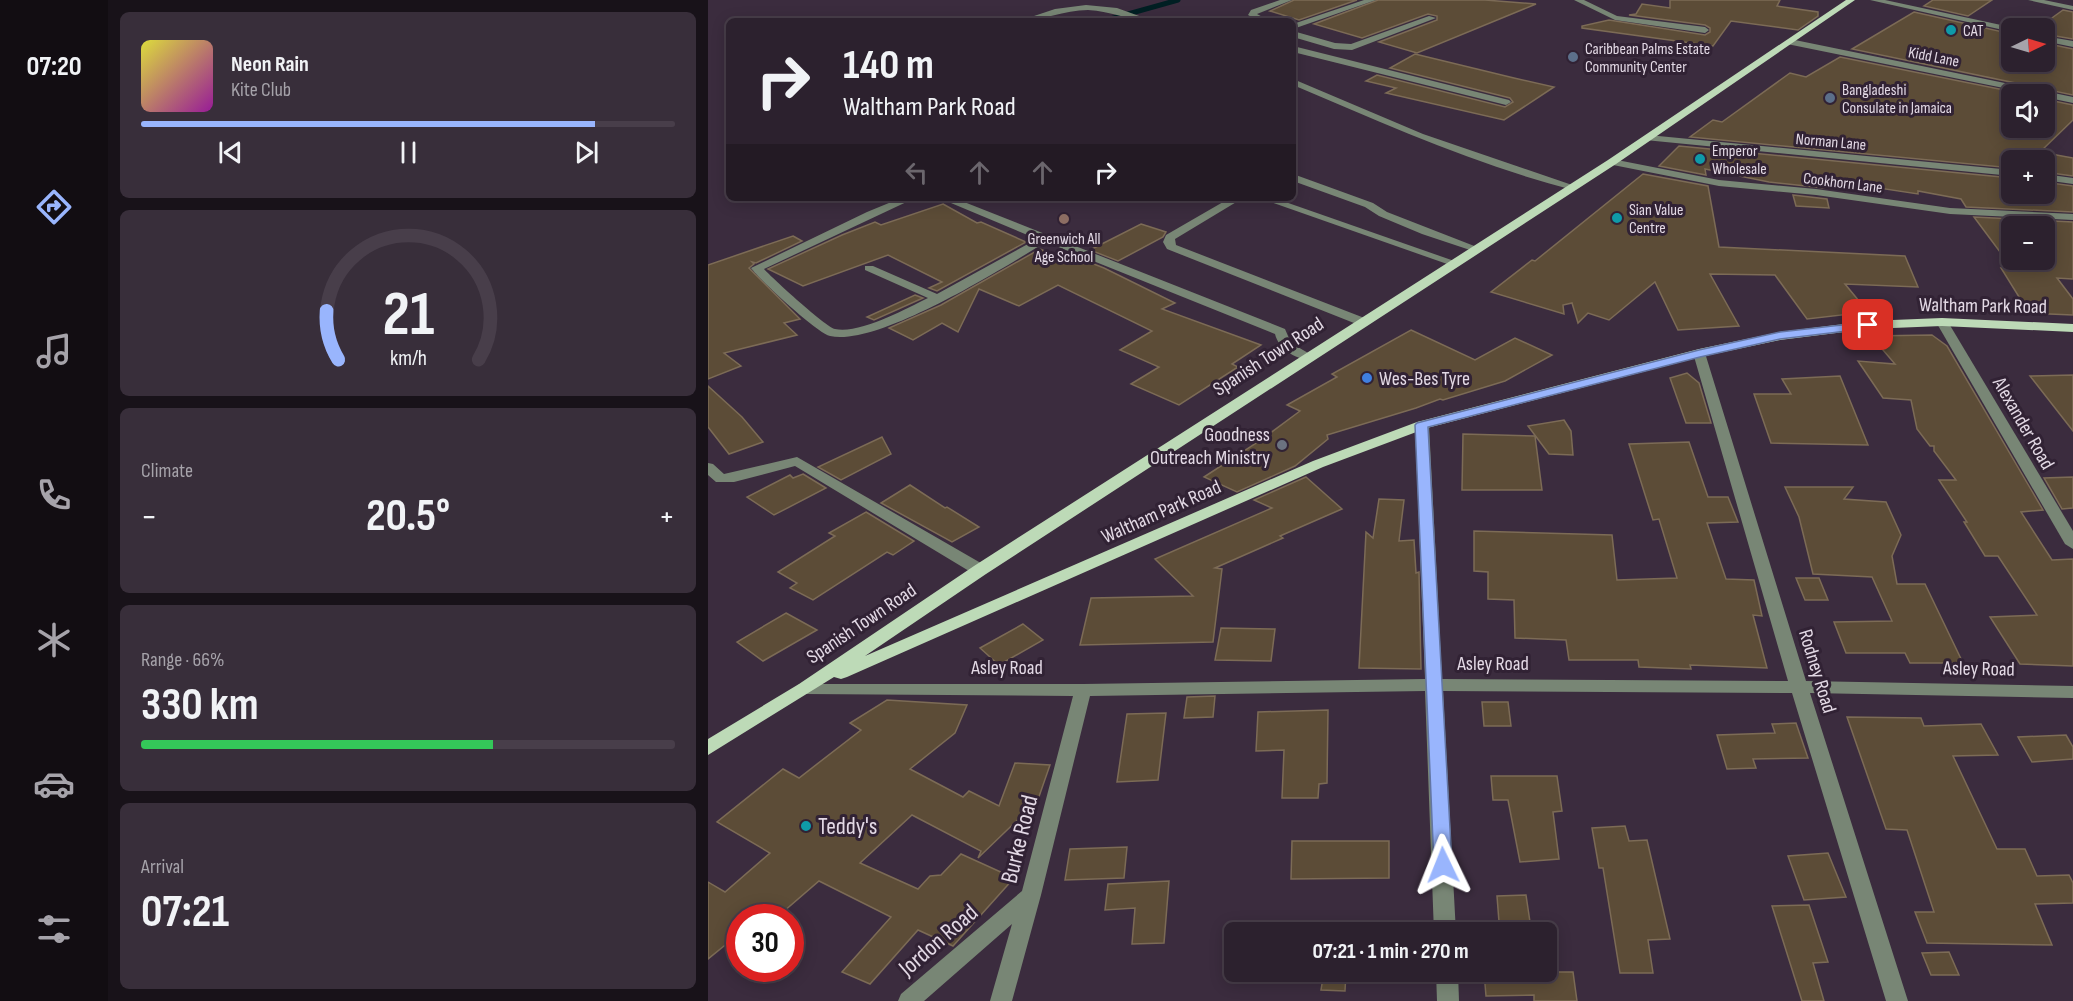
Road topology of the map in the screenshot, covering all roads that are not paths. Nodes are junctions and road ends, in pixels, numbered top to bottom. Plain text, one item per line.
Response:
1 (1288, 0) edge
2 (1372, 0) edge
3 (1578, 0) edge
4 (1851, 0) edge
5 (1874, 0) edge
6 (2032, 0) edge
7 (2073, 8) edge
8 (1033, 18) edge
9 (1141, 18) edge
10 (1259, 18) edge
11 (1432, 18) dead end
12 (1296, 26) edge
13 (2001, 28) edge
14 (1706, 30) dead end
15 (1296, 35) edge
16 (2055, 40) edge
17 (1790, 42) junction
18 (2073, 44) edge
19 (1296, 50) edge
20 (1296, 83) edge
21 (2073, 100) edge
22 (1506, 102) dead end
23 (1648, 138) junction
24 (1612, 162) junction
25 (2001, 172) edge
26 (1296, 178) edge
27 (2055, 179) edge
28 (2073, 181) edge
29 (1573, 187) junction
30 (903, 201) edge
31 (951, 201) edge
32 (1233, 201) edge
33 (1273, 201) edge
34 (2073, 217) edge
35 (1044, 239) junction
36 (1476, 249) junction
37 (1454, 263) junction
38 (869, 268) dead end
39 (935, 297) junction
40 (1363, 322) junction
41 (1942, 322) junction
42 (2073, 328) edge
43 (1699, 353) junction
44 (1308, 357) junction
45 (1422, 425) junction
46 (708, 466) edge
47 (2073, 544) edge
48 (980, 570) junction
49 (1435, 685) junction
50 (1799, 687) junction
51 (805, 688) junction
52 (1083, 690) junction
53 (2073, 692) edge
54 (708, 748) edge
55 (1031, 895) junction
56 (1446, 922) edge
57 (1447, 982) edge
58 (909, 1001) edge
59 (1001, 1001) edge
60 (1448, 1001) edge
61 (1897, 1001) edge

1 - 10 street
2 - 12 street
3 - 14 street
4 - 17 main road, Spanish Town Road
5 - 13 street
6 - 7 street
8 - 9 street
11 - 15 street
16 - 18 street
17 - 21 street, Kidd Lane
17 - 23 main road, Spanish Town Road
19 - 22 street
20 - 29 street
23 - 24 main road, Spanish Town Road
23 - 25 street, Norman Lane
24 - 29 main road, Spanish Town Road
24 - 34 street, Cookhorn Lane
26 - 36 street
27 - 28 street
29 - 36 main road, Spanish Town Road
30 - 39 street
31 - 35 street
32 - 40 street
33 - 37 street
35 - 39 street
35 - 44 street
36 - 37 main road, Spanish Town Road
37 - 40 main road, Spanish Town Road
38 - 39 street
40 - 44 main road, Spanish Town Road
41 - 42 main road, Waltham Park Road
41 - 43 main road, Waltham Park Road
41 - 47 street, Alexander Road
43 - 45 main road, Waltham Park Road
43 - 50 street, Rodney Road
44 - 48 main road, Spanish Town Road
45 - 49 street
45 - 51 main road, Waltham Park Road
46 - 48 street
48 - 51 main road, Spanish Town Road
49 - 50 street, Asley Road
49 - 52 street, Asley Road
49 - 56 street
50 - 53 street, Asley Road
50 - 61 street, Rodney Road
51 - 52 street, Asley Road
51 - 54 main road, Spanish Town Road
52 - 55 street, Burke Road
55 - 58 street, Jordon Road
55 - 59 street, Burke Road
57 - 60 street

